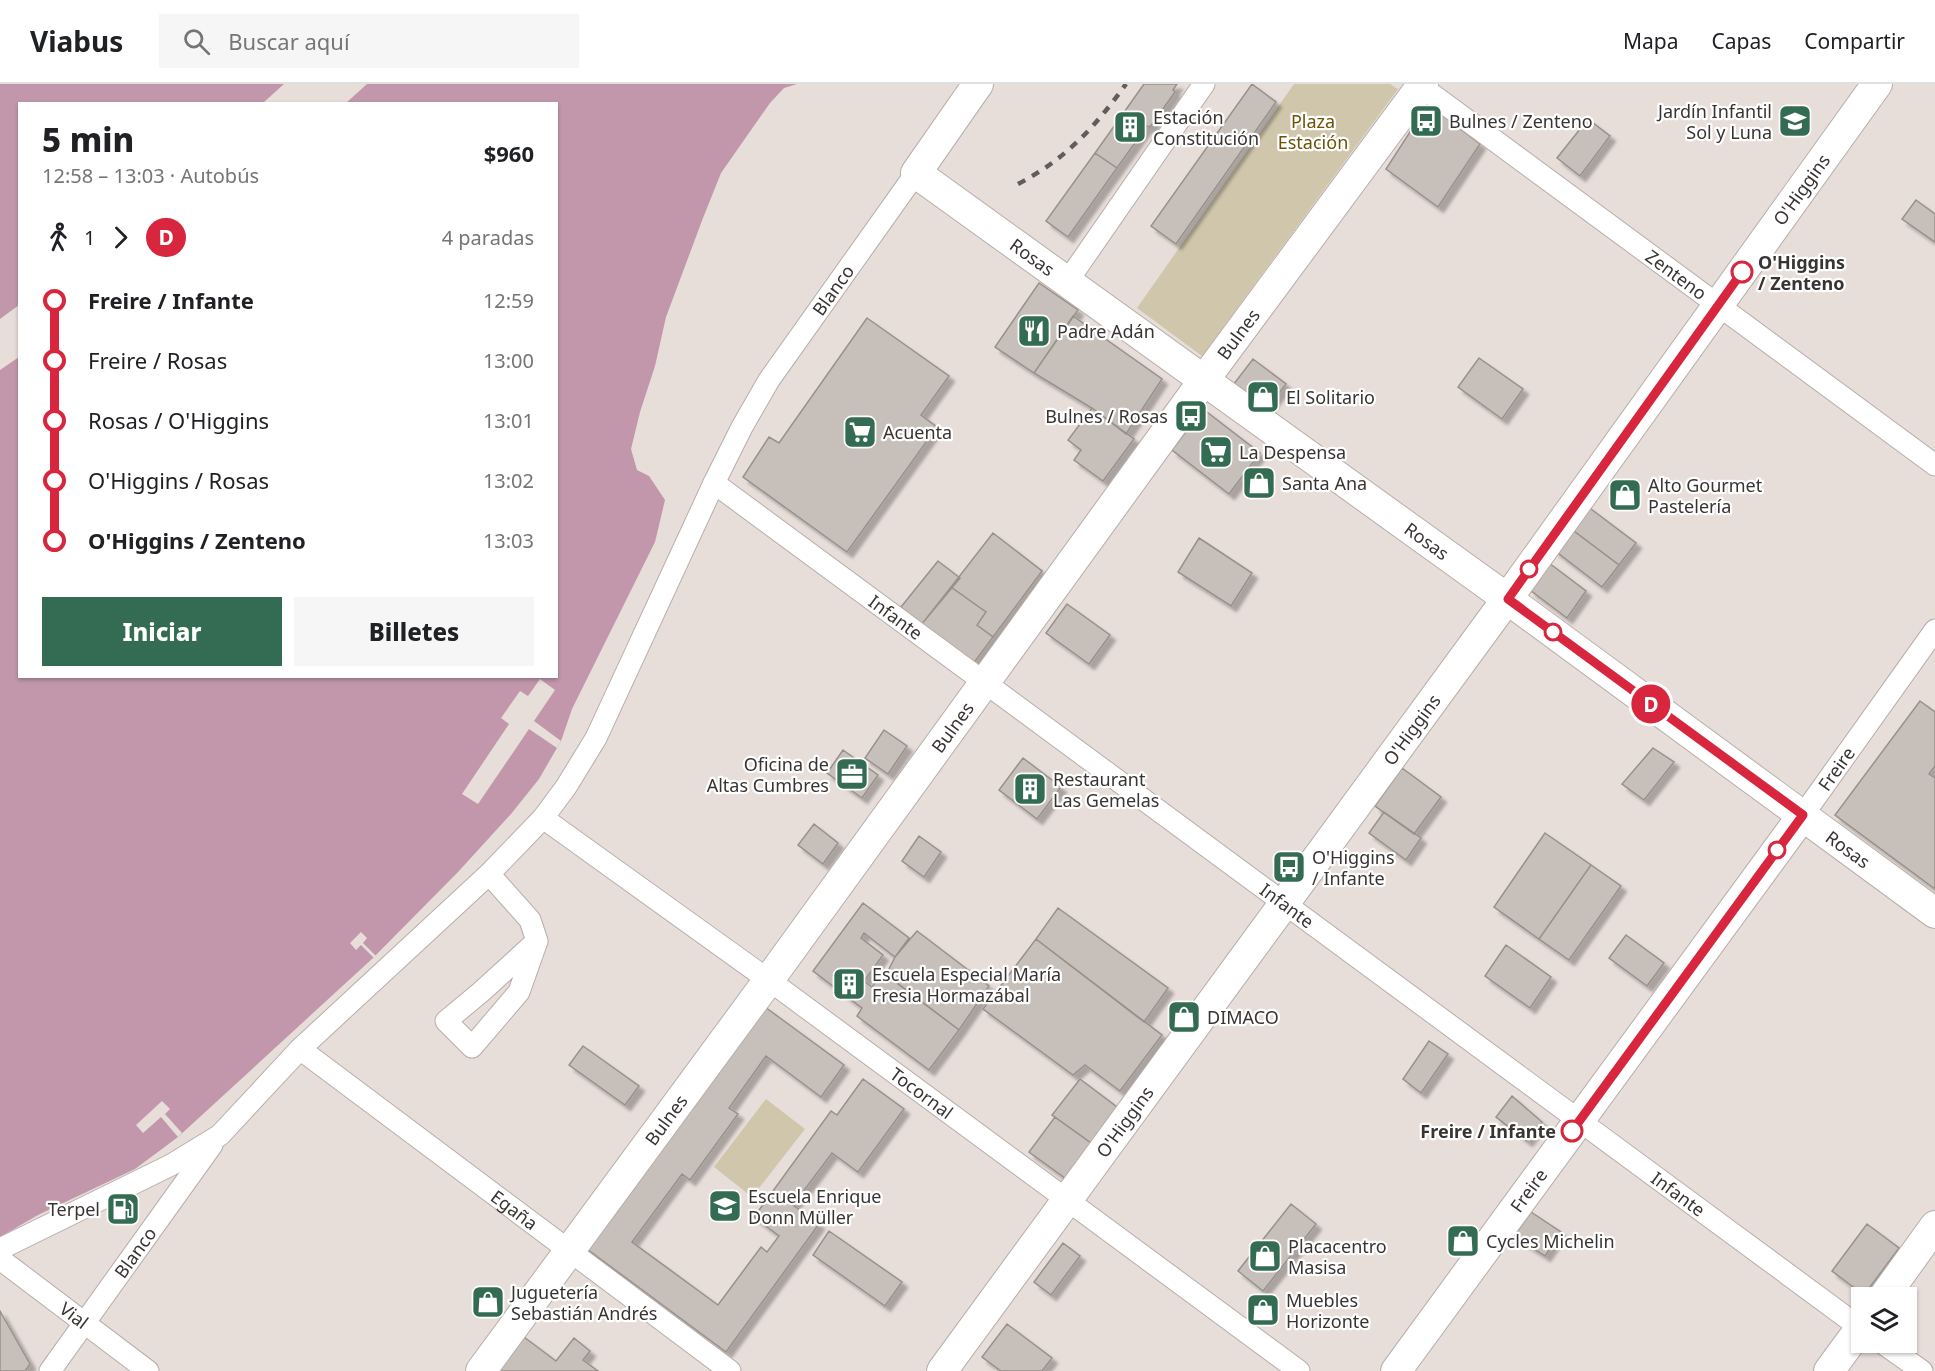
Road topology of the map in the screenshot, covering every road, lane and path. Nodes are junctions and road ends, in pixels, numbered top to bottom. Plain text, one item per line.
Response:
1 (978, 84) edge
2 (1204, 84) edge
3 (1877, 84) edge
4 (1421, 85) edge
5 (916, 173) junction
6 (1067, 282) junction
7 (1718, 305) junction
8 (1204, 380) junction
9 (1935, 465) edge
10 (714, 483) junction
11 (1508, 599) junction
12 (1935, 630) edge
13 (984, 683) junction
14 (1803, 815) junction
15 (543, 818) junction
16 (489, 874) junction
17 (1284, 904) junction
18 (1935, 913) edge
19 (537, 940) junction
20 (768, 980) junction
21 (300, 1049) junction
22 (1579, 1121) junction
23 (220, 1135) junction
24 (1068, 1200) junction
25 (1935, 1226) edge
26 (0, 1249) edge
27 (570, 1251) junction
28 (0, 1259) edge
29 (1890, 1287) edge
30 (1851, 1321) edge
31 (84, 1323) junction
32 (1851, 1348) edge
33 (1896, 1353) edge
34 (50, 1371) edge
35 (148, 1371) edge
36 (481, 1371) edge
37 (730, 1371) edge
38 (942, 1371) edge
39 (1299, 1371) edge
40 (1396, 1371) edge
41 (1829, 1371) edge
42 (1922, 1371) edge

1 - 5 main road
2 - 6 street
3 - 7 main road, O'Higgins
4 - 7 street, Zenteno
4 - 8 main road, Bulnes
5 - 6 main road, Rosas
5 - 10 street, Blanco
6 - 8 main road, Rosas
7 - 9 street, Zenteno
7 - 11 main road, O'Higgins
8 - 11 main road, Rosas
8 - 13 main road, Bulnes
10 - 13 street, Infante
10 - 15 street, Blanco
11 - 14 main road, Rosas
11 - 17 main road, O'Higgins
12 - 14 street, Freire
13 - 17 street, Infante
13 - 20 main road, Bulnes
14 - 18 main road, Rosas
14 - 22 main road, Freire
15 - 16 street, Blanco
15 - 20 street, Tocornal
16 - 19 street
16 - 21 street, Blanco
17 - 22 street, Infante
17 - 24 main road, O'Higgins
19 - 19 street
20 - 24 street, Tocornal
20 - 27 main road, Bulnes
21 - 23 street, Blanco
21 - 27 street, Egaña
22 - 30 street, Infante
22 - 40 main road, Freire
23 - 26 street
23 - 31 street, Blanco
24 - 38 main road, O'Higgins
24 - 39 street, Tocornal
25 - 29 main road
27 - 36 main road, Bulnes
27 - 37 street, Egaña
28 - 31 street, Vial
31 - 34 street, Blanco
31 - 35 street, Vial
32 - 41 main road
33 - 42 street, Infante

